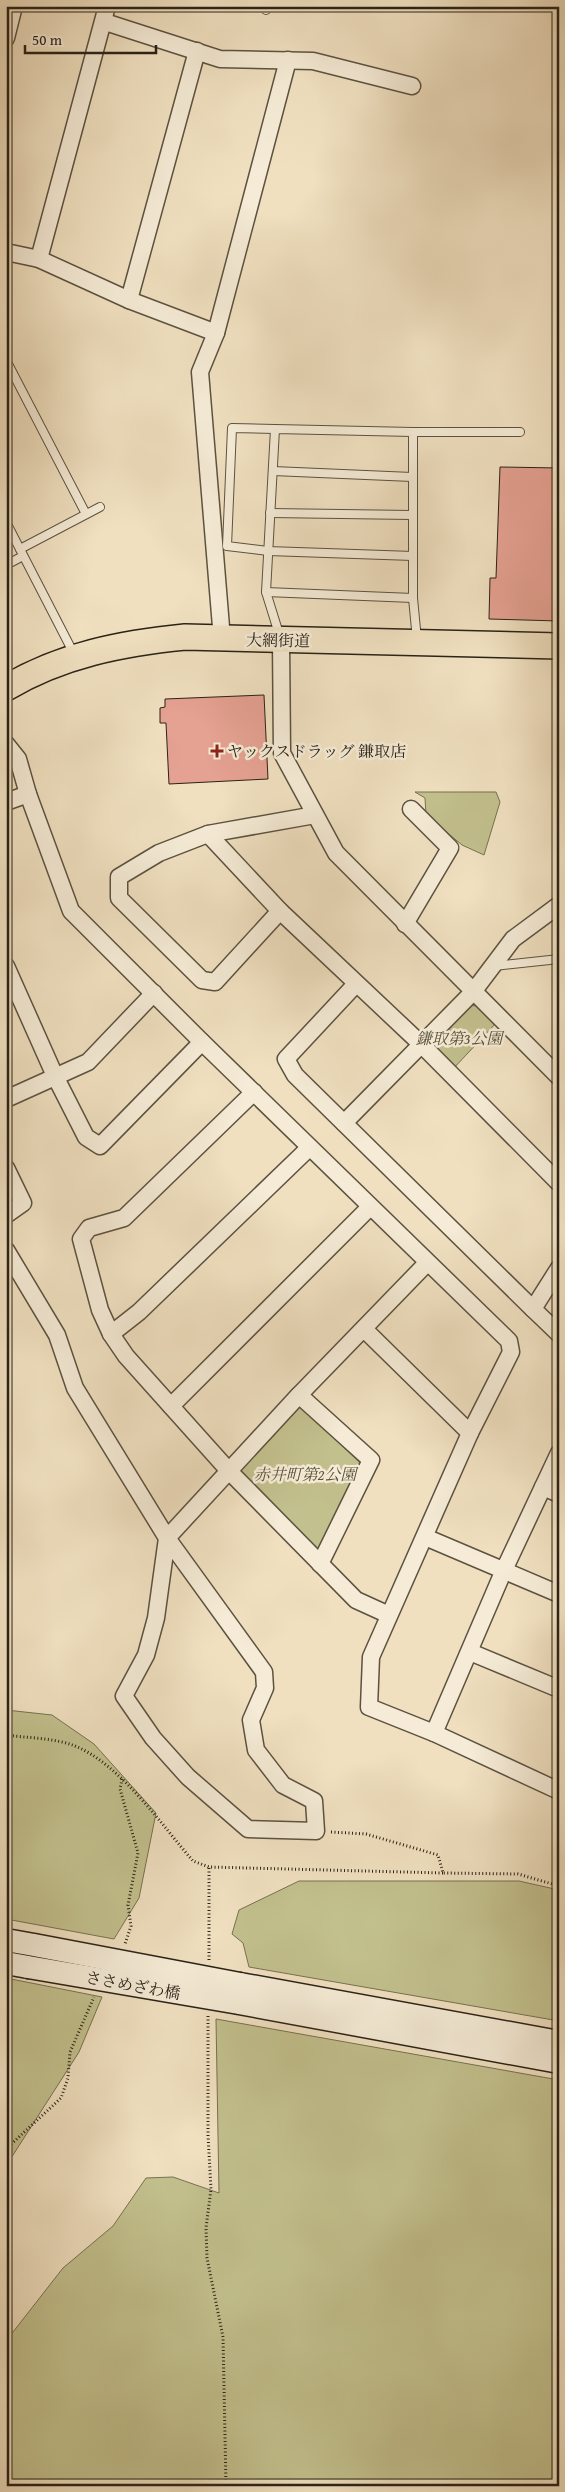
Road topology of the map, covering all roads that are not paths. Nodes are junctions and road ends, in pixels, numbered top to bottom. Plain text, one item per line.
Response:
1 (14, 6) edge
2 (106, 14) edge
3 (6, 38) edge
4 (197, 51) junction
5 (288, 60) junction
6 (412, 86) dead end
7 (6, 252) edge
8 (39, 259) junction
9 (129, 300) junction
10 (216, 333) junction
11 (6, 360) edge
12 (275, 428) junction
13 (413, 432) junction
14 (520, 432) dead end
15 (273, 471) junction
16 (412, 477) junction
17 (100, 507) dead end
18 (270, 513) junction
19 (86, 514) junction
20 (412, 515) junction
21 (6, 522) edge
22 (268, 551) junction
23 (22, 552) junction
24 (413, 556) junction
25 (6, 565) edge
26 (266, 592) junction
27 (414, 598) junction
28 (222, 639) junction
29 (281, 641) junction
30 (418, 642) junction
31 (559, 646) edge
32 (75, 656) junction
33 (6, 688) edge
34 (6, 744) edge
35 (28, 794) junction
36 (6, 802) edge
37 (411, 809) dead end
38 (316, 815) junction
39 (208, 834) junction
40 (559, 905) edge
41 (280, 911) junction
42 (405, 924) junction
43 (559, 959) edge
44 (6, 966) edge
45 (493, 966) junction
46 (356, 984) junction
47 (473, 992) junction
48 (154, 993) junction
49 (202, 1042) junction
50 (420, 1044) junction
51 (55, 1076) junction
52 (559, 1076) edge
53 (254, 1092) junction
54 (6, 1099) edge
55 (344, 1123) junction
56 (309, 1148) junction
57 (6, 1168) edge
58 (559, 1183) edge
59 (370, 1207) junction
60 (6, 1215) edge
61 (6, 1250) edge
62 (427, 1263) junction
63 (559, 1268) edge
64 (534, 1309) junction
65 (364, 1329) junction
66 (111, 1334) junction
67 (559, 1334) edge
68 (299, 1395) junction
69 (170, 1406) junction
70 (470, 1433) junction
71 (559, 1452) edge
72 (229, 1471) junction
73 (543, 1487) junction
74 (559, 1494) edge
75 (425, 1537) junction
76 (167, 1538) junction
77 (320, 1564) junction
78 (504, 1570) junction
79 (559, 1594) edge
80 (389, 1615) junction
81 (470, 1652) junction
82 (559, 1689) edge
83 (434, 1733) junction
84 (559, 1790) edge
85 (6, 1940) edge
86 (6, 1963) edge
87 (239, 1993) junction
88 (559, 2042) edge
89 (559, 2062) edge

1 - 3 street
2 - 4 street
2 - 8 street
4 - 5 street
4 - 9 street
5 - 6 street
5 - 10 street
7 - 8 street
8 - 9 street
9 - 10 street
10 - 28 street
11 - 19 lane
12 - 13 lane
12 - 15 lane
12 - 22 lane
13 - 14 lane
13 - 16 lane
15 - 16 lane
15 - 18 lane
16 - 20 lane
17 - 19 lane
18 - 20 lane
18 - 22 lane
19 - 23 lane
20 - 24 lane
21 - 23 lane
22 - 24 lane
22 - 26 lane
23 - 25 lane
23 - 32 lane
24 - 27 lane
26 - 27 lane
26 - 29 lane
27 - 30 lane
28 - 29 main road, 大網街道
28 - 32 main road, 大網街道
29 - 30 main road, 大網街道
29 - 38 street
30 - 31 main road, 大網街道
32 - 33 main road, 大網街道
34 - 35 street
35 - 36 street
35 - 48 street
37 - 42 street
38 - 39 street
38 - 42 street
39 - 41 street
39 - 41 street
40 - 45 street
41 - 46 street
42 - 47 street
43 - 45 lane
44 - 51 street
45 - 47 street
46 - 50 street
46 - 55 street
47 - 50 street
47 - 52 street
48 - 49 street
48 - 51 street
49 - 51 street
49 - 53 street
50 - 55 street
50 - 58 street
51 - 54 street
53 - 56 street
53 - 66 street
55 - 64 street
56 - 59 street
56 - 66 street
57 - 60 street
59 - 62 street
59 - 69 street
61 - 76 street
62 - 65 street
62 - 70 street
63 - 64 street
64 - 67 street
65 - 68 street
65 - 70 street
66 - 69 street
68 - 72 street
68 - 77 street
69 - 72 street
70 - 75 street
71 - 73 street
72 - 76 street
72 - 77 street
73 - 74 street
73 - 78 street
75 - 78 street
75 - 80 street
76 - 76 street
77 - 80 street
78 - 79 street
78 - 81 street
80 - 83 street
81 - 82 street
81 - 83 street
83 - 84 street
85 - 87 street, ささめざわ橋, bridge
86 - 87 street, ささめざわ橋, bridge
87 - 88 street
87 - 89 street

